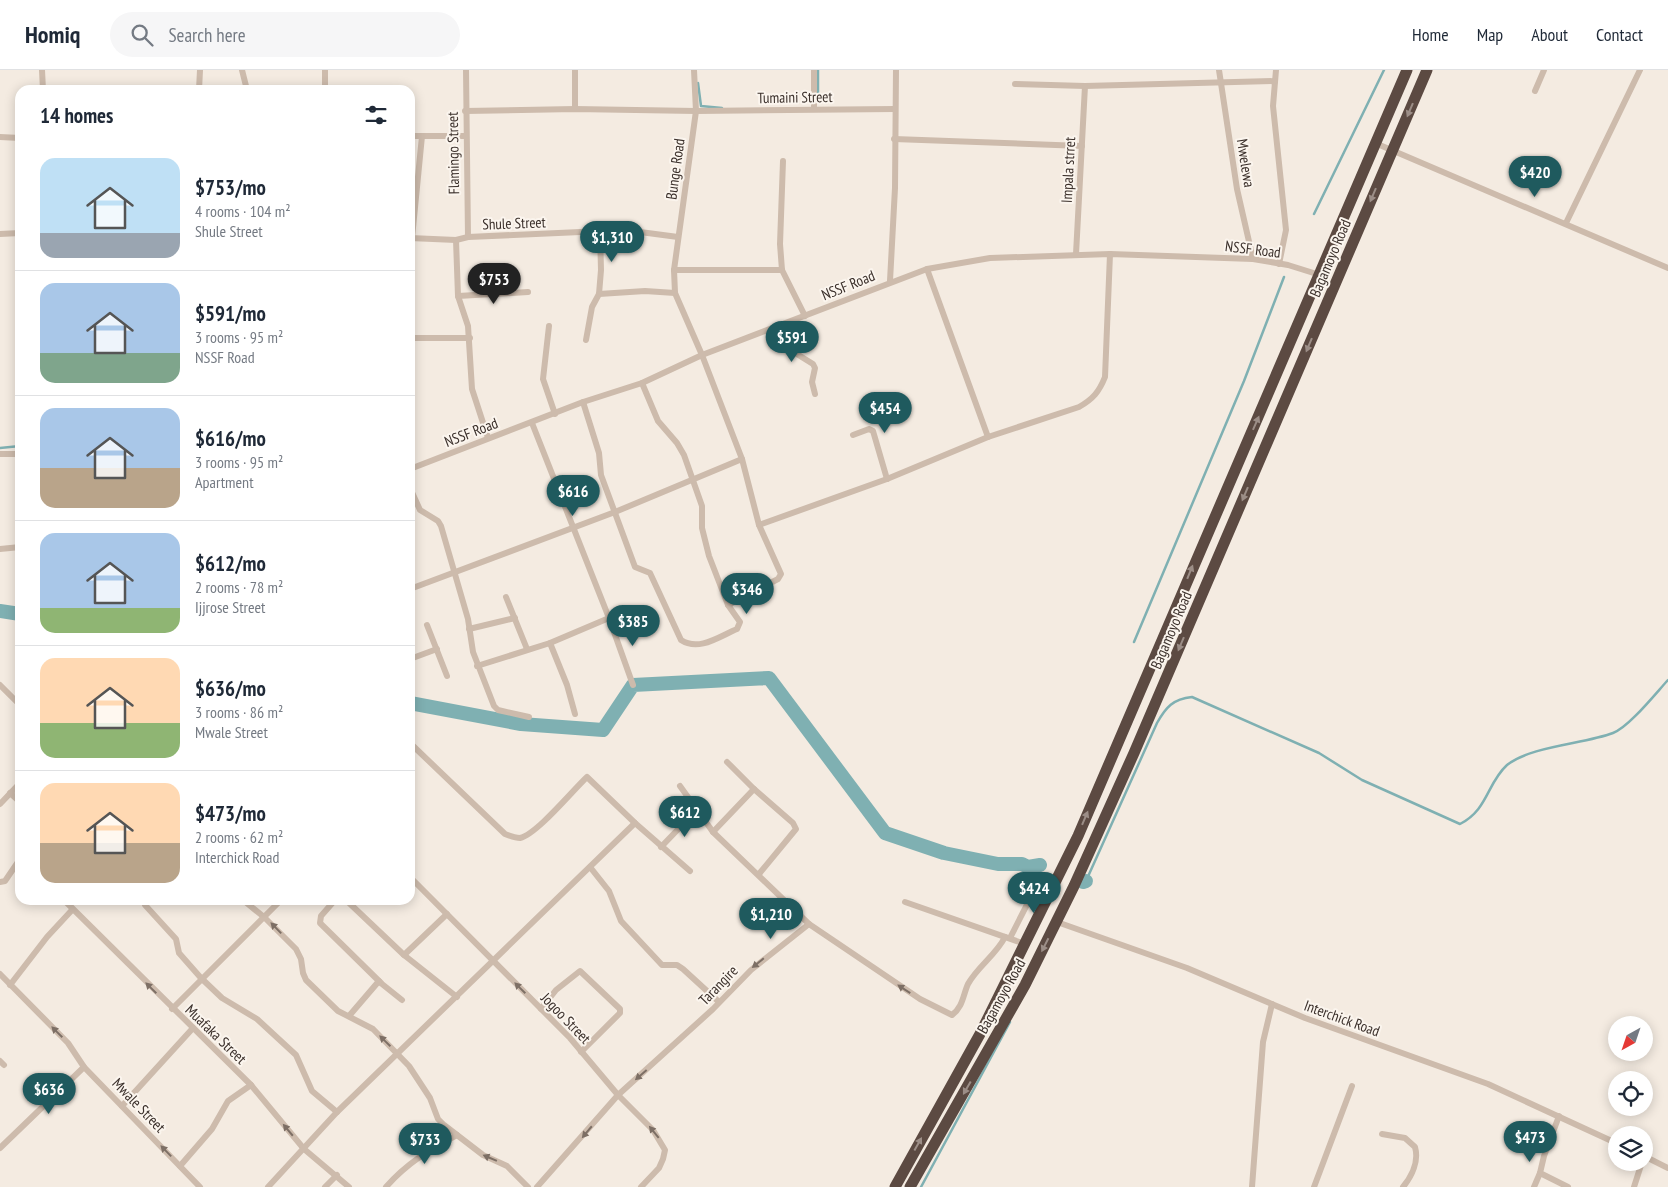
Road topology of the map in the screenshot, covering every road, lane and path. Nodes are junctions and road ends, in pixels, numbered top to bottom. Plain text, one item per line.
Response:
1 (42, 70) edge
2 (200, 70) edge
3 (242, 70) edge
4 (325, 70) edge
5 (466, 70) edge
6 (575, 70) edge
7 (694, 70) edge
8 (814, 70) edge
9 (896, 70) edge
10 (1218, 70) edge
11 (1276, 70) edge
12 (1407, 70) edge
13 (1428, 70) edge
14 (1544, 70) edge
15 (1640, 70) edge
16 (1275, 81) junction
17 (1220, 83) junction
18 (1014, 84) dead end
19 (43, 85) edge
20 (199, 85) edge
21 (246, 85) edge
22 (325, 85) edge
23 (1085, 86) junction
24 (1535, 91) dead end
25 (575, 108) junction
26 (814, 108) junction
27 (895, 109) junction
28 (465, 111) junction
29 (696, 111) junction
30 (415, 136) edge
31 (422, 136) junction
32 (466, 136) junction
33 (0, 137) edge
34 (15, 138) edge
35 (894, 139) junction
36 (1376, 143) junction
37 (1082, 146) junction
38 (1393, 151) junction
39 (783, 161) dead end
40 (415, 201) edge
41 (1566, 223) junction
42 (600, 232) junction
43 (0, 234) edge
44 (15, 234) edge
45 (468, 236) junction
46 (678, 237) junction
47 (415, 238) edge
48 (456, 240) junction
49 (1076, 254) junction
50 (1110, 254) junction
51 (1253, 259) junction
52 (1279, 264) junction
53 (1668, 268) edge
54 (926, 269) junction
55 (674, 270) junction
56 (782, 270) junction
57 (1320, 275) junction
58 (890, 281) junction
59 (528, 292) dead end
60 (675, 293) junction
61 (599, 294) junction
62 (458, 296) junction
63 (805, 316) junction
64 (549, 326) dead end
65 (779, 326) junction
66 (415, 338) edge
67 (470, 338) junction
68 (586, 340) dead end
69 (702, 355) junction
70 (642, 383) junction
71 (815, 394) dead end
72 (583, 402) junction
73 (555, 414) junction
74 (532, 423) junction
75 (853, 435) dead end
76 (988, 437) junction
77 (488, 438) junction
78 (0, 454) edge
79 (15, 454) edge
80 (742, 459) junction
81 (415, 466) edge
82 (887, 479) junction
83 (694, 481) junction
84 (415, 499) edge
85 (615, 512) junction
86 (759, 525) junction
87 (575, 528) junction
88 (15, 547) edge
89 (0, 548) edge
90 (456, 572) junction
91 (415, 587) edge
92 (506, 597) dead end
93 (728, 605) junction
94 (514, 618) junction
95 (609, 618) junction
96 (427, 625) dead end
97 (469, 629) junction
98 (550, 643) junction
99 (437, 649) junction
100 (527, 649) junction
101 (415, 657) edge
102 (477, 666) junction
103 (447, 676) dead end
104 (0, 685) edge
105 (633, 685) dead end
106 (15, 700) edge
107 (575, 714) dead end
108 (530, 716) dead end
109 (415, 748) edge
110 (727, 762) dead end
111 (680, 786) dead end
112 (15, 788) edge
113 (754, 790) junction
114 (10, 793) junction
115 (15, 798) edge
116 (0, 804) edge
117 (699, 814) junction
118 (635, 823) junction
119 (713, 832) junction
120 (661, 848) junction
121 (15, 866) edge
122 (590, 867) junction
123 (690, 871) dead end
124 (758, 874) junction
125 (1039, 881) dead end
126 (0, 882) edge
127 (415, 882) edge
128 (905, 902) dead end
129 (68, 905) edge
130 (144, 905) edge
131 (250, 905) edge
132 (276, 905) edge
133 (331, 905) edge
134 (351, 905) edge
135 (72, 910) junction
136 (447, 914) junction
137 (264, 916) junction
138 (1057, 922) junction
139 (809, 924) junction
140 (1007, 938) junction
141 (1025, 944) junction
142 (404, 955) junction
143 (493, 962) junction
144 (0, 974) edge
145 (201, 978) junction
146 (379, 981) junction
147 (10, 985) junction
148 (457, 997) junction
149 (402, 1000) dead end
150 (719, 1002) junction
151 (1272, 1004) junction
152 (172, 1009) junction
153 (541, 1009) junction
154 (349, 1016) junction
155 (193, 1028) junction
156 (581, 1052) junction
157 (398, 1054) junction
158 (84, 1067) junction
159 (251, 1085) junction
160 (1352, 1086) dead end
161 (618, 1095) junction
162 (122, 1106) junction
163 (337, 1112) junction
164 (1559, 1116) junction
165 (1382, 1134) dead end
166 (457, 1135) junction
167 (1608, 1139) edge
168 (0, 1148) edge
169 (304, 1150) junction
170 (1653, 1160) edge
171 (180, 1166) junction
172 (1668, 1168) edge
173 (1639, 1171) edge
174 (1540, 1174) junction
175 (337, 1175) junction
176 (200, 1187) edge
177 (268, 1187) edge
178 (325, 1187) edge
179 (349, 1187) edge
180 (386, 1187) edge
181 (528, 1187) edge
182 (537, 1187) edge
183 (641, 1187) edge
184 (895, 1187) edge
185 (910, 1187) edge
186 (1252, 1187) edge
187 (1314, 1187) edge
188 (1403, 1187) edge
189 (1534, 1187) edge
190 (1568, 1187) edge
191 (1634, 1187) edge

1 - 19 street
2 - 20 street
3 - 21 street
4 - 22 street
5 - 28 street, Flamingo Street
6 - 25 street
7 - 29 street, Bunge Road
8 - 26 street
9 - 27 street
10 - 17 street, Mwelewa
11 - 16 street
12 - 36 highway, Bagamoyo Road
13 -> 38 highway, Bagamoyo Road
14 - 24 street
15 - 41 street
16 - 17 street
16 - 52 street
17 - 23 street
17 - 51 street, Mwelewa
18 - 23 street
23 - 37 street, Impala strret
25 - 28 street, Tumaini Street
25 - 29 street, Tumaini Street
26 - 27 street, Tumaini Street
26 - 29 street, Tumaini Street
27 - 35 street
28 - 32 street, Flamingo Street
29 - 46 street, Bunge Road
30 - 31 street
31 - 32 street
31 - 40 street
32 - 45 street, Flamingo Street
33 - 34 street
35 - 37 street
35 - 58 street
36 - 38 street
36 - 57 highway, Bagamoyo Road
37 - 49 street, Impala strret
38 - 41 street
38 -> 138 highway, Bagamoyo Road
39 - 56 street
41 - 53 street
42 - 45 street, Shule Street
42 - 46 street, Shule Street
42 - 61 street
43 - 44 street
45 - 48 street, Shule Street
46 - 55 street, Bunge Road
47 - 48 street, Shule Street
48 - 62 street
49 - 50 street, NSSF Road
49 - 54 street, NSSF Road
50 - 51 street, NSSF Road
50 - 76 street
51 - 52 street, NSSF Road
52 - 57 street, NSSF Road
54 - 58 street, NSSF Road
54 - 76 street
55 - 56 street
55 - 60 street, Bunge Road
56 - 63 street
141 -> 57 highway, Bagamoyo Road
58 - 63 street, NSSF Road
59 - 62 street
60 - 61 street
60 - 69 street, Bunge Road
61 - 68 street
62 - 67 street
63 - 65 street, NSSF Road
64 - 73 street
65 - 69 street, NSSF Road
65 - 71 street
66 - 67 street
67 - 77 street
69 - 70 street, NSSF Road
69 - 80 street, Bunge Road
70 - 72 street, NSSF Road
70 - 83 street
72 - 73 street, NSSF Road
72 - 85 street
73 - 74 street, NSSF Road
74 - 77 street, NSSF Road
74 - 87 street
75 - 82 street
76 - 82 street
77 - 81 street, NSSF Road
78 - 79 street
80 - 83 street
80 - 86 street, Bunge Road
82 - 86 street
83 - 85 street
83 - 93 street
84 - 90 street
85 - 87 street
85 - 93 street
86 - 93 street, Bunge Road
87 - 90 street
87 - 95 street
88 - 89 street
90 - 91 street
90 - 97 street
92 - 94 street
94 - 97 street
94 - 100 street
95 - 98 street
95 - 105 street
96 - 99 street
97 - 102 street
98 - 100 street
98 - 107 street
99 - 101 street
99 - 103 street
100 - 102 street
102 - 108 street
104 - 106 street
109 - 118 street
110 - 113 street
111 - 117 street
112 - 114 street
113 - 119 street
113 - 124 street
114 - 115 street
114 - 116 street
117 - 119 street
117 - 120 street
118 - 120 street
118 - 122 street
119 - 124 street
120 - 123 street
121 - 126 street
122 - 143 street
122 - 150 street
124 - 139 street
125 - 140 street
127 - 136 street, Jogoo Street
128 - 140 street
129 - 135 street, Muafaka Street
130 - 145 street
131 - 137 street
132 - 137 street
133 - 146 street
134 - 142 street
135 - 147 street
152 -> 135 street, Muafaka Street
136 - 142 street
136 - 143 street, Jogoo Street
137 - 145 street
154 -> 137 street
138 - 151 street, Interchick Road
138 -> 185 highway, Bagamoyo Road
140 -> 139 street
139 -> 150 street, Tarangire
140 - 141 street
184 -> 141 highway, Bagamoyo Road
142 - 148 street
143 - 148 street
153 -> 143 street, Jogoo Street
144 - 147 street, Mwale Street
145 - 152 street
145 - 163 street
146 - 149 street
146 - 154 street
158 -> 147 street, Mwale Street
148 - 157 street
150 -> 161 street, Tarangire
151 - 164 street, Interchick Road
151 - 186 street
152 - 155 street, Muafaka Street
153 - 156 street, Jogoo Street
153 - 156 street
157 -> 154 street
155 - 159 street, Muafaka Street
155 - 162 street
156 - 161 street, Jogoo Street
157 - 163 street
157 - 166 street
158 - 162 street, Mwale Street
158 - 168 street
169 -> 159 street, Muafaka Street
159 - 171 street
160 - 187 street
161 -> 182 street, Tarangire
183 -> 161 street, Jogoo Street
171 -> 162 street, Mwale Street
163 - 169 street
164 - 167 street, Interchick Road
164 - 174 street
165 - 188 street
166 - 180 street
181 -> 166 street
169 - 175 street, Muafaka Street
169 - 177 street
170 - 172 street
171 - 176 street, Mwale Street
173 - 191 street
174 - 189 street
174 - 190 street
175 - 178 street
175 - 179 street, Muafaka Street

